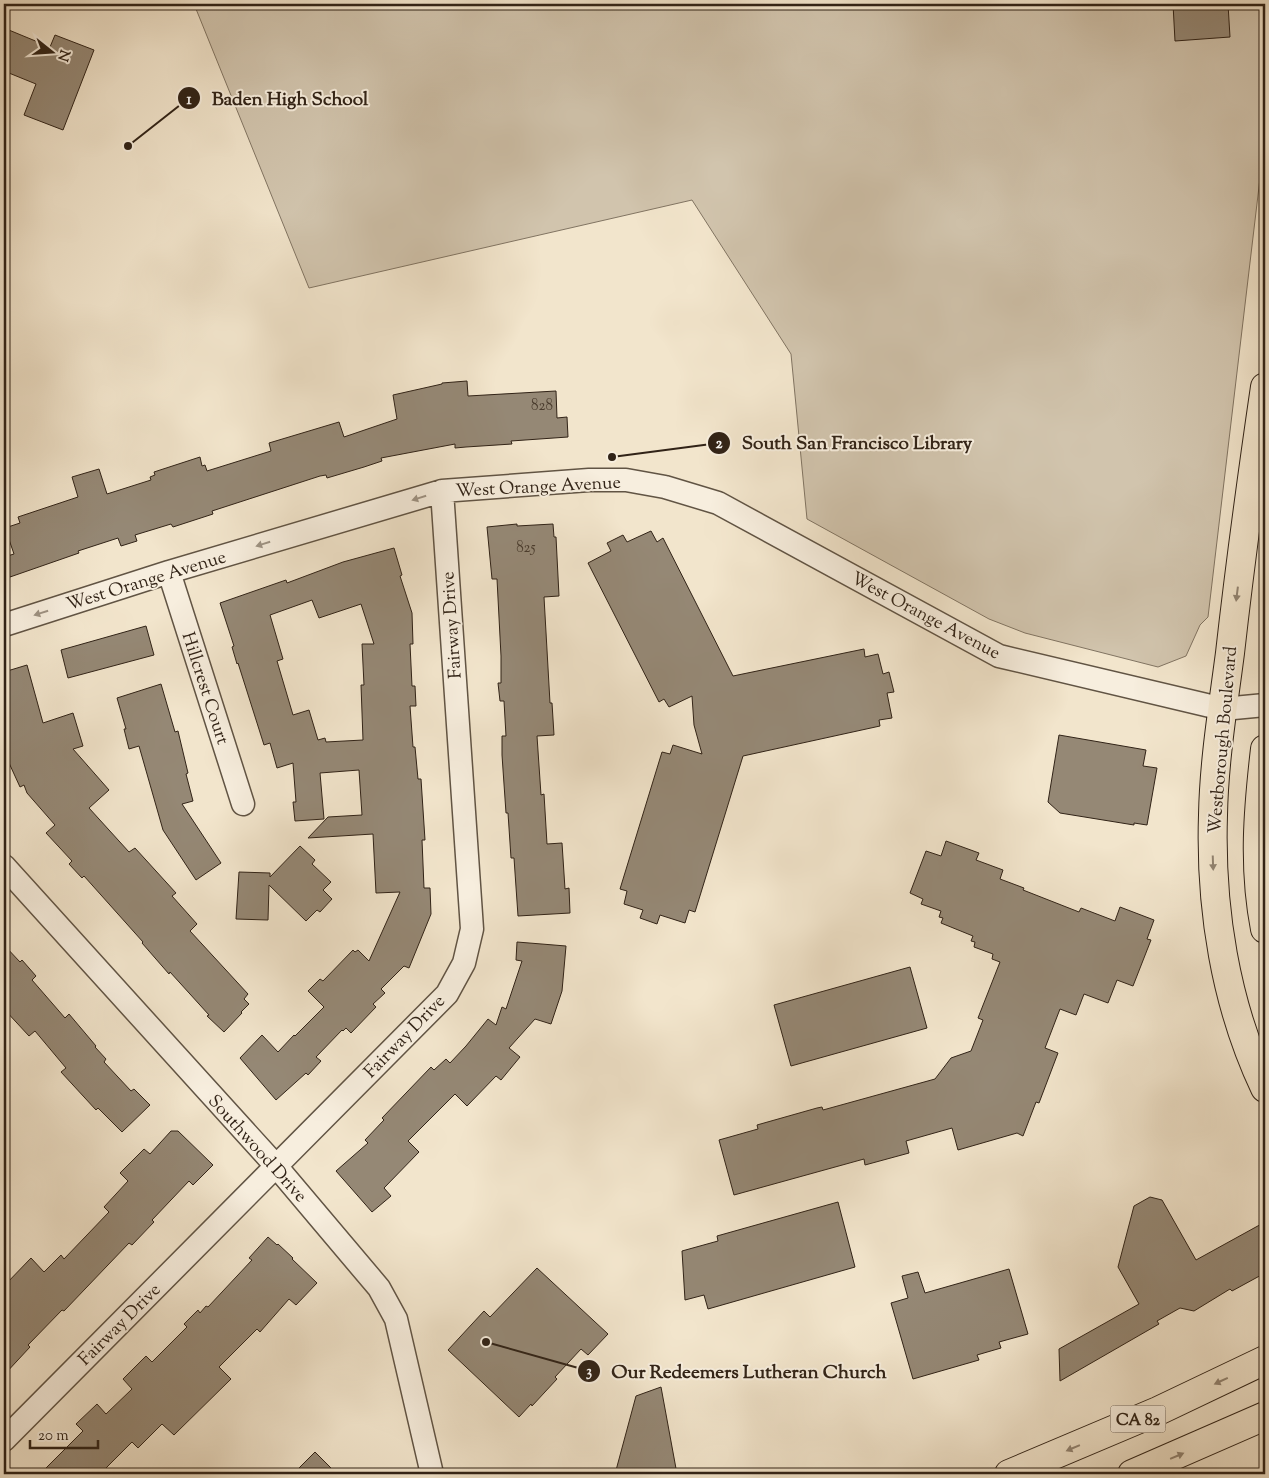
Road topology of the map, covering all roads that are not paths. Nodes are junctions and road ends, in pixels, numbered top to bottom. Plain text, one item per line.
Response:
1 (1265, 387) edge
2 (442, 491) junction
3 (169, 572) junction
4 (4, 625) edge
5 (1265, 705) edge
6 (1223, 709) junction
7 (1265, 749) edge
8 (243, 804) dead end
9 (4, 866) edge
10 (1265, 929) edge
11 (1265, 1088) edge
12 (276, 1166) junction
13 (1265, 1360) edge
14 (1265, 1416) edge
15 (4, 1440) edge
16 (432, 1474) edge
17 (1009, 1474) edge
18 (1132, 1474) edge

1 -> 6 main road, Westborough Boulevard
2 -> 3 street, West Orange Avenue
2 - 6 street, West Orange Avenue
2 - 12 street, Fairway Drive
3 -> 4 street, West Orange Avenue
3 - 8 street, Hillcrest Court
5 - 6 street, West Orange Avenue
6 -> 11 main road, Westborough Boulevard
7 - 10 main road
9 - 12 street, Southwood Drive
12 - 15 street, Fairway Drive
12 - 16 street, Southwood Drive
13 -> 17 main road, CA 82
18 -> 14 main road, CA 82

